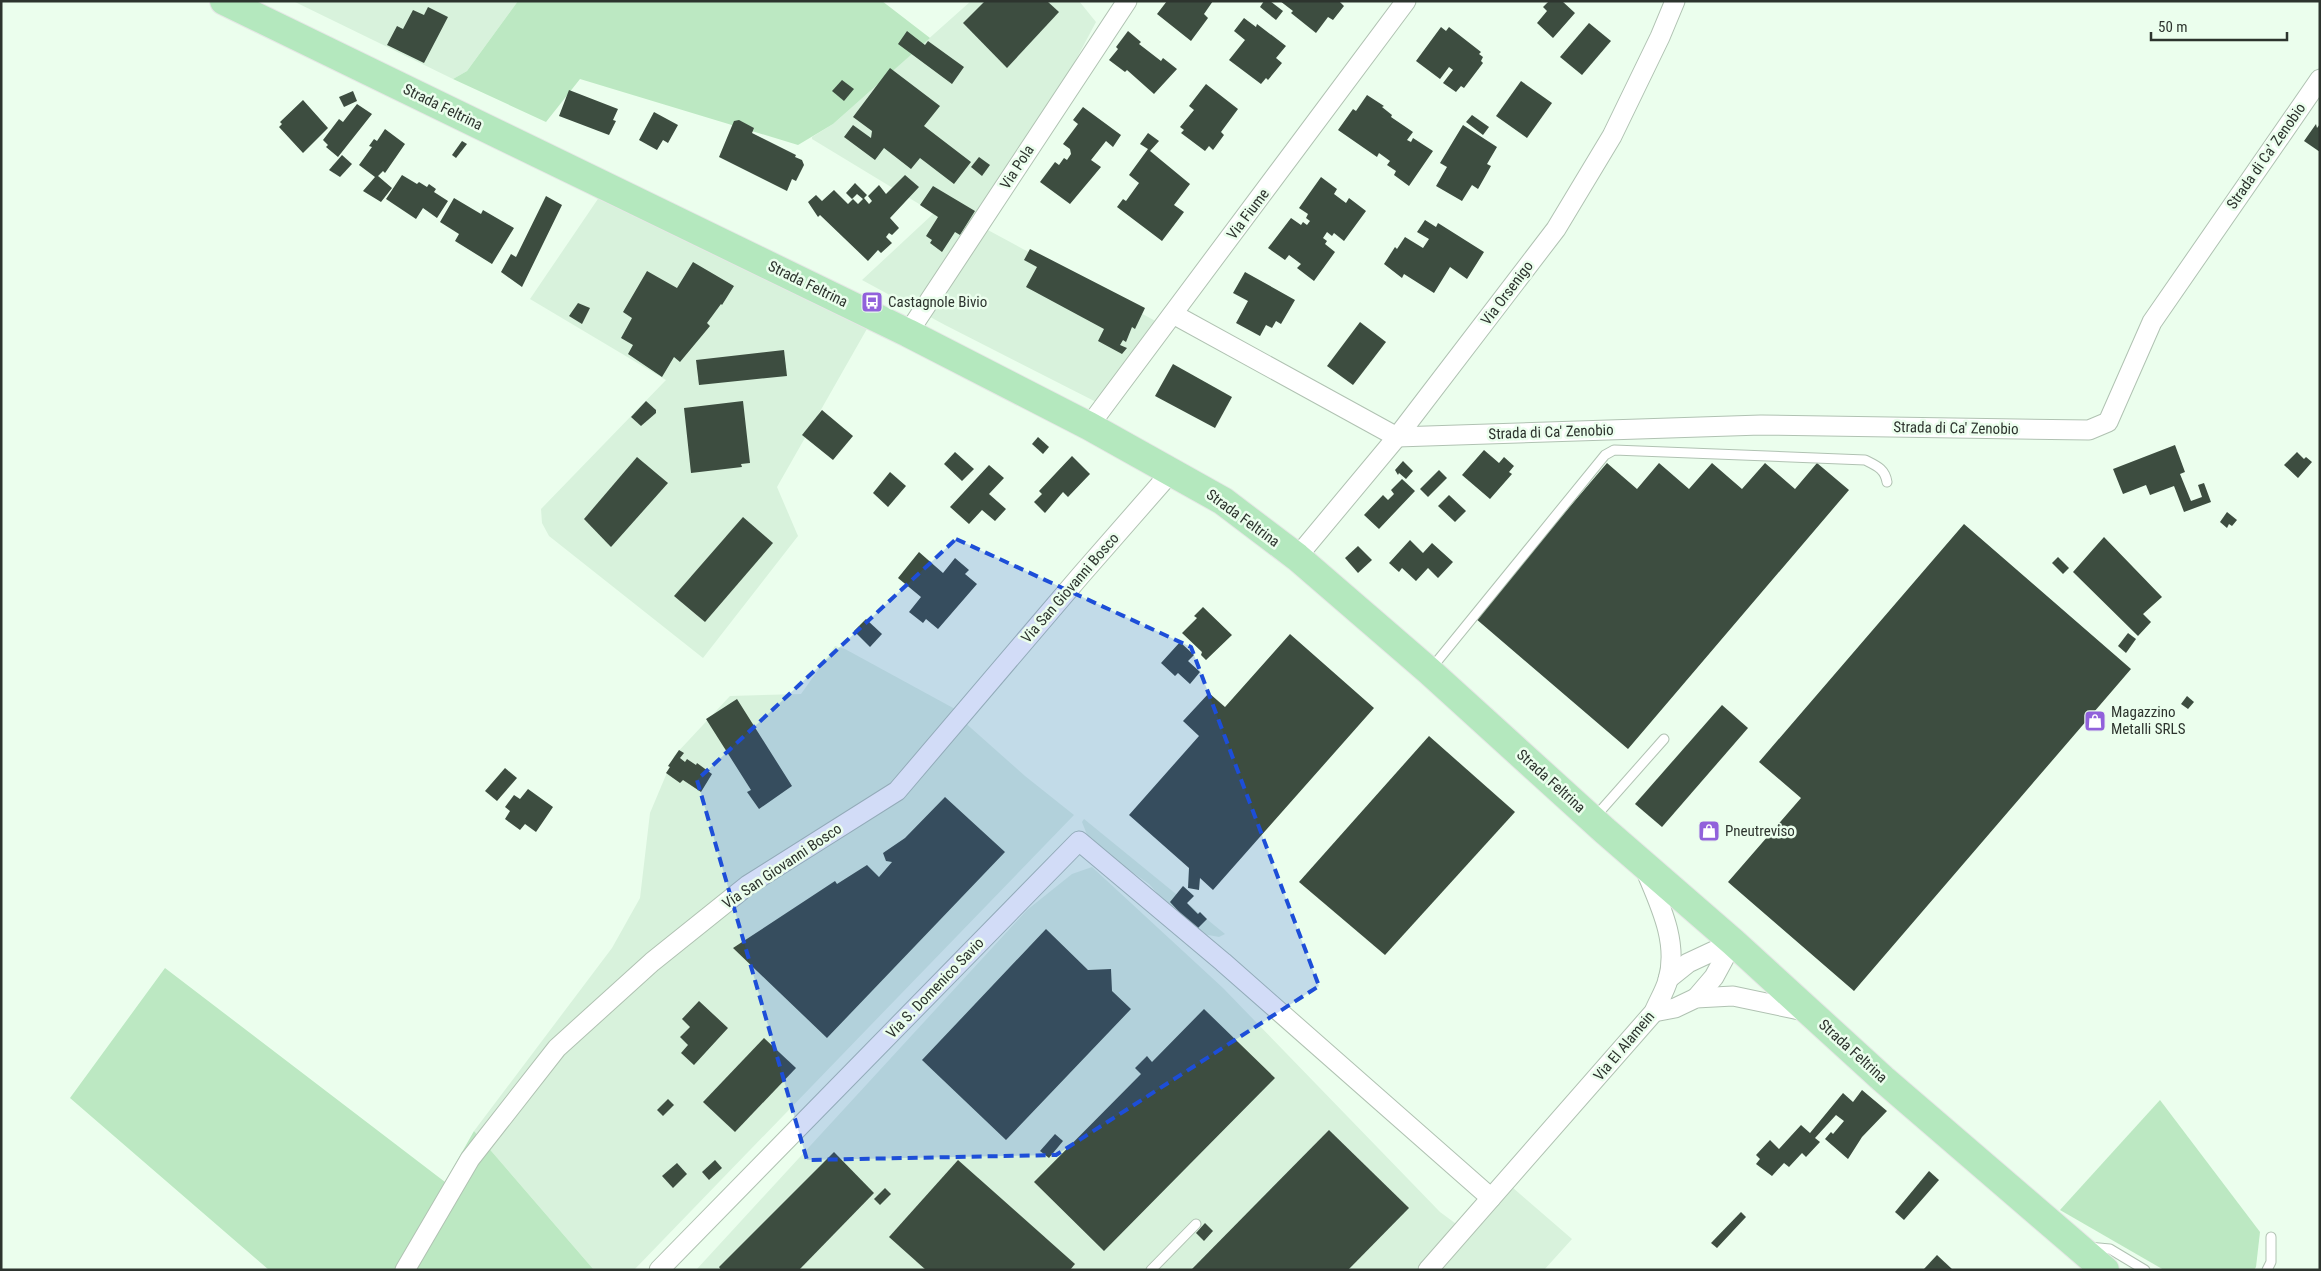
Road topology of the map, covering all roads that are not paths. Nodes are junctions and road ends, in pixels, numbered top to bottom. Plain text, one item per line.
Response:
1 (224, 1) edge
2 (1127, 1) edge
3 (1406, 1) edge
4 (1675, 1) edge
5 (2320, 79) edge
6 (1173, 314) junction
7 (908, 333) junction
8 (1089, 426) junction
9 (1397, 437) junction
10 (1172, 472) junction
11 (1887, 482) dead end
12 (1297, 557) junction
13 (1429, 671) junction
14 (1664, 739) dead end
15 (1593, 819) junction
16 (1642, 863) junction
17 (1734, 942) junction
18 (1668, 979) junction
19 (1696, 998) junction
20 (1654, 1012) junction
21 (1810, 1012) junction
22 (1490, 1198) junction
23 (1196, 1224) dead end
24 (2271, 1237) dead end
25 (2077, 1246) junction
26 (405, 1270) edge
27 (659, 1270) edge
28 (1151, 1270) edge
29 (1428, 1270) edge
30 (2105, 1270) edge
31 (2144, 1270) edge
32 (2267, 1270) edge

1 - 7 main road, Strada Feltrina
2 - 7 street, Via Pola
3 - 6 street, Via Fiume
4 - 9 street, Via Orsenigo
5 - 9 street, Strada di Ca' Zenobio
6 - 8 street, Via Fiume
6 - 9 street
7 - 8 main road, Strada Feltrina
8 - 10 main road, Strada Feltrina
9 - 12 street, Via Orsenigo
10 - 12 main road, Strada Feltrina
10 - 26 street, Via San Giovanni Bosco
11 - 13 lane
12 - 13 main road, Strada Feltrina
13 - 15 main road, Strada Feltrina
14 - 15 lane
15 - 16 main road, Strada Feltrina
16 - 17 main road, Strada Feltrina
16 - 18 street, Via El Alamein
17 - 18 street
17 - 19 street
17 - 21 main road, Strada Feltrina
18 - 20 street, Via El Alamein
19 - 20 street
19 - 21 street
20 - 22 street, Via El Alamein
21 - 25 main road, Strada Feltrina
22 - 27 street, Via S. Domenico Savio
22 - 29 street, Via El Alamein
23 - 28 lane
24 - 32 lane
25 - 30 main road, Strada Feltrina
25 - 31 lane

